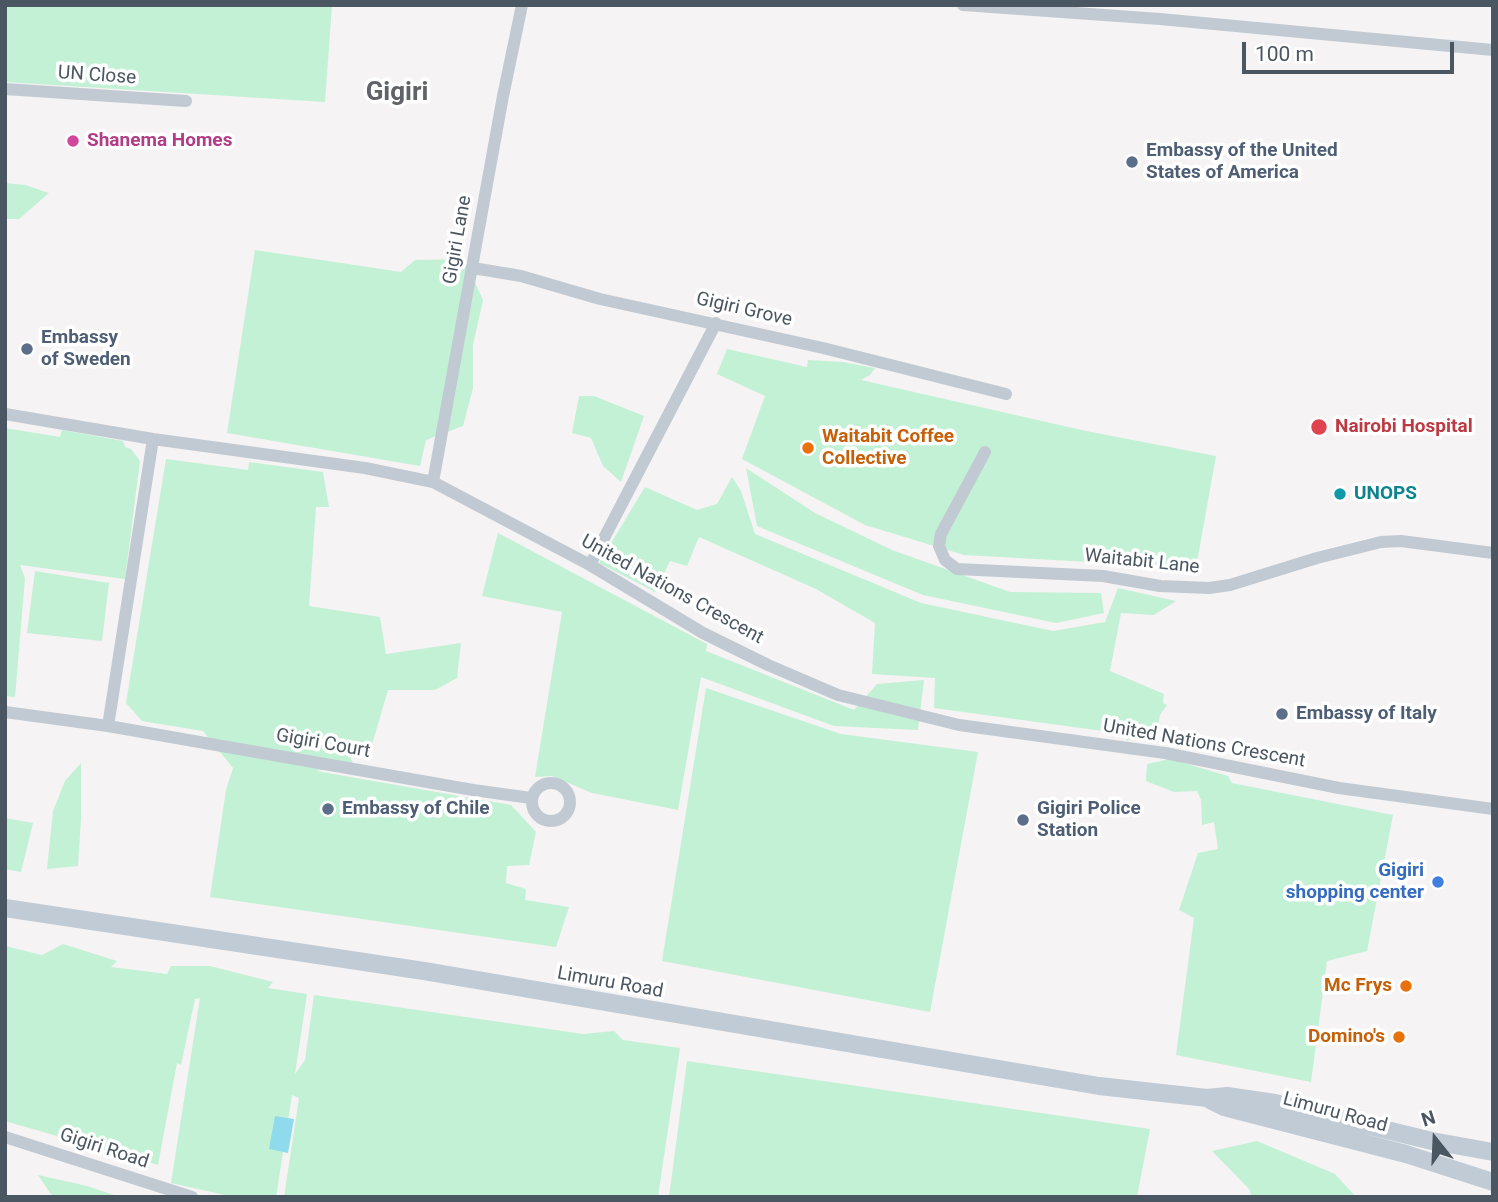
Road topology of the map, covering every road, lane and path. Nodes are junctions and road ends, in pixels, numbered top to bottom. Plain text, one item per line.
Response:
1 (522, 5) edge
2 (964, 5) edge
3 (1160, 5) edge
4 (1160, 19) junction
5 (1493, 50) edge
6 (5, 89) edge
7 (186, 101) dead end
8 (473, 268) junction
9 (716, 323) junction
10 (1006, 394) dead end
11 (5, 414) edge
12 (153, 439) junction
13 (985, 452) dead end
14 (433, 482) junction
15 (1493, 553) edge
16 (590, 565) junction
17 (5, 712) edge
18 (108, 726) junction
19 (531, 798) dead end
20 (1493, 809) edge
21 (5, 908) edge
22 (1207, 1098) junction
23 (5, 1137) edge
24 (1493, 1153) edge
25 (1493, 1182) edge
26 (192, 1197) edge

1 - 8 street, Gigiri Lane
2 - 4 street
3 - 4 street
4 - 5 street
6 - 7 street, UN Close
8 - 9 street, Gigiri Grove
8 - 14 street, Gigiri Lane
9 - 10 street, Gigiri Grove
9 - 16 street
11 - 12 street, United Nations Crescent
12 - 14 street, United Nations Crescent
12 - 18 street
13 - 15 street, Waitabit Lane
14 - 16 street, United Nations Crescent
16 - 20 street, United Nations Crescent
17 - 18 street, Gigiri Court
18 - 19 street, Gigiri Court
21 - 22 main road, Limuru Road
22 - 24 main road, Limuru Road
22 - 25 main road, Limuru Road
23 - 26 street, Gigiri Road

